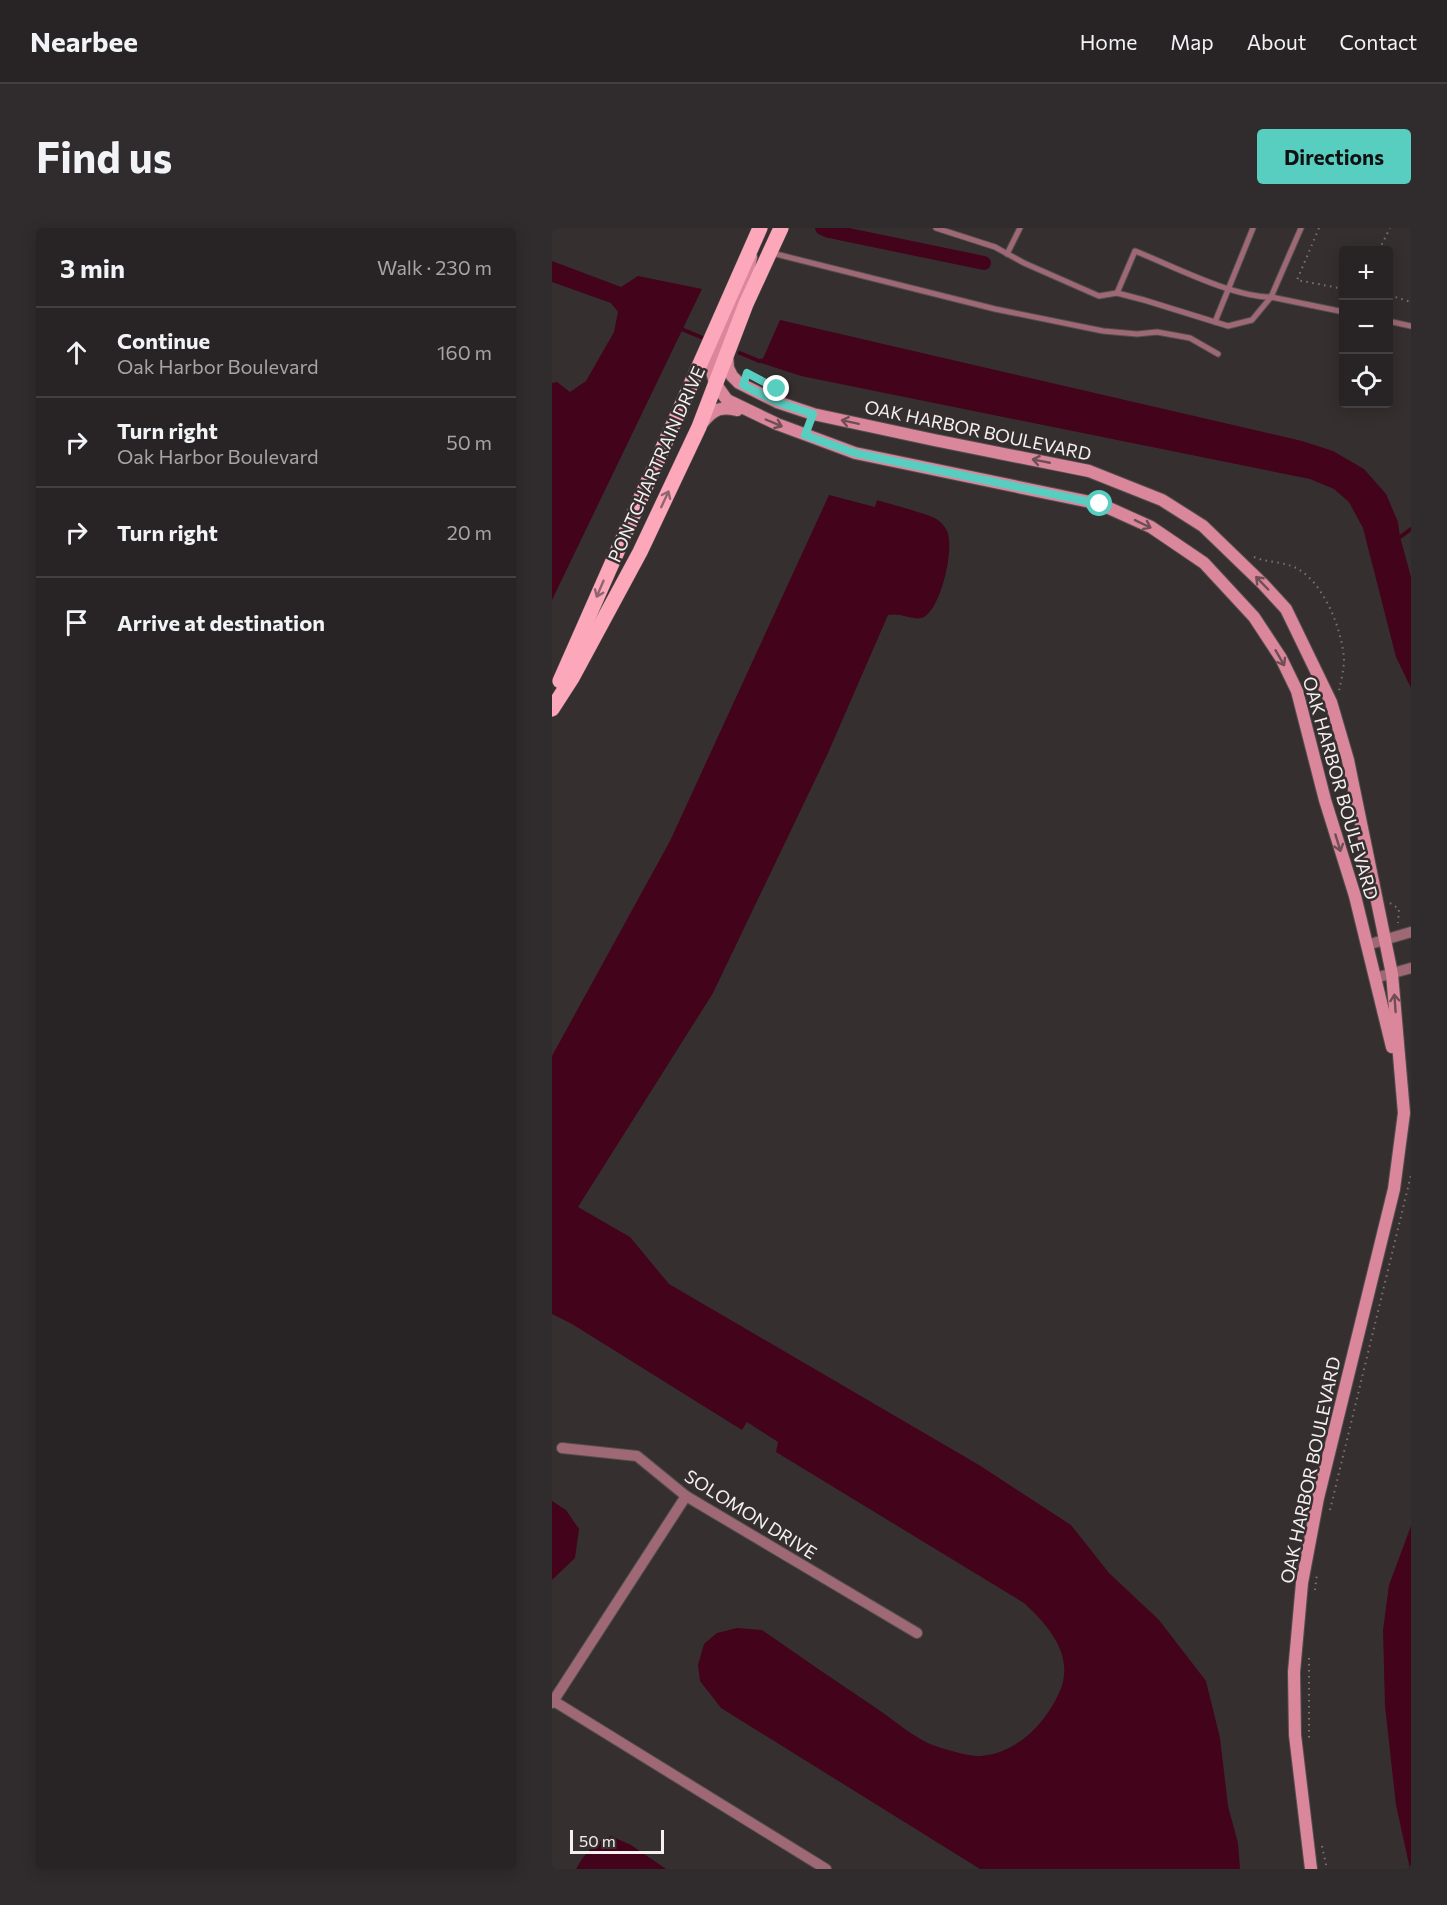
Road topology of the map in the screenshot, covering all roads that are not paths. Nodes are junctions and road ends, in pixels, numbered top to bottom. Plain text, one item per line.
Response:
1 (781, 228) edge
2 (936, 228) edge
3 (1020, 228) edge
4 (1253, 228) edge
5 (1301, 228) edge
6 (757, 233) edge
7 (770, 253) junction
8 (1007, 254) junction
9 (1227, 288) junction
10 (1117, 293) junction
11 (1271, 297) junction
12 (1339, 311) edge
13 (1215, 322) junction
14 (1393, 322) edge
15 (1411, 326) edge
16 (1218, 354) dead end
17 (727, 355) junction
18 (715, 383) junction
19 (754, 414) junction
20 (813, 414) junction
21 (699, 427) junction
22 (805, 435) junction
23 (552, 700) edge
24 (552, 710) edge
25 (1411, 932) edge
26 (1384, 940) junction
27 (1367, 945) junction
28 (1411, 968) edge
29 (1392, 974) junction
30 (1375, 978) junction
31 (1401, 1082) junction
32 (562, 1448) dead end
33 (686, 1496) junction
34 (917, 1633) dead end
35 (552, 1702) edge
36 (826, 1869) edge
37 (1311, 1869) edge

1 - 7 main road, PONTCHARTRAIN DRIVE
2 - 8 lane
3 - 8 lane
4 - 9 lane
5 - 11 lane
6 - 18 street
6 -> 23 main road, PONTCHARTRAIN DRIVE
7 - 16 lane
7 - 17 main road, PONTCHARTRAIN DRIVE
8 - 10 lane
9 - 10 lane
9 - 11 lane
9 - 13 lane
10 - 13 lane
11 - 12 lane
11 - 13 lane
14 - 15 lane
17 - 18 main road, PONTCHARTRAIN DRIVE
17 - 20 street, OAK HARBOR BOULEVARD
18 - 19 street, OAK HARBOR BOULEVARD
18 - 21 main road, PONTCHARTRAIN DRIVE
19 - 21 street
19 -> 22 street, OAK HARBOR BOULEVARD
20 - 22 street
26 -> 20 street, OAK HARBOR BOULEVARD
24 -> 21 main road, PONTCHARTRAIN DRIVE
22 -> 27 street, OAK HARBOR BOULEVARD
25 - 26 street
26 - 27 street
26 - 29 street, OAK HARBOR BOULEVARD
27 - 30 street, OAK HARBOR BOULEVARD
28 - 29 street
29 - 30 street
31 -> 29 street, OAK HARBOR BOULEVARD
30 - 31 street, OAK HARBOR BOULEVARD
31 - 37 street, OAK HARBOR BOULEVARD
32 - 33 street, SOLOMON DRIVE
33 - 34 street, SOLOMON DRIVE
33 - 35 street
35 - 36 street

